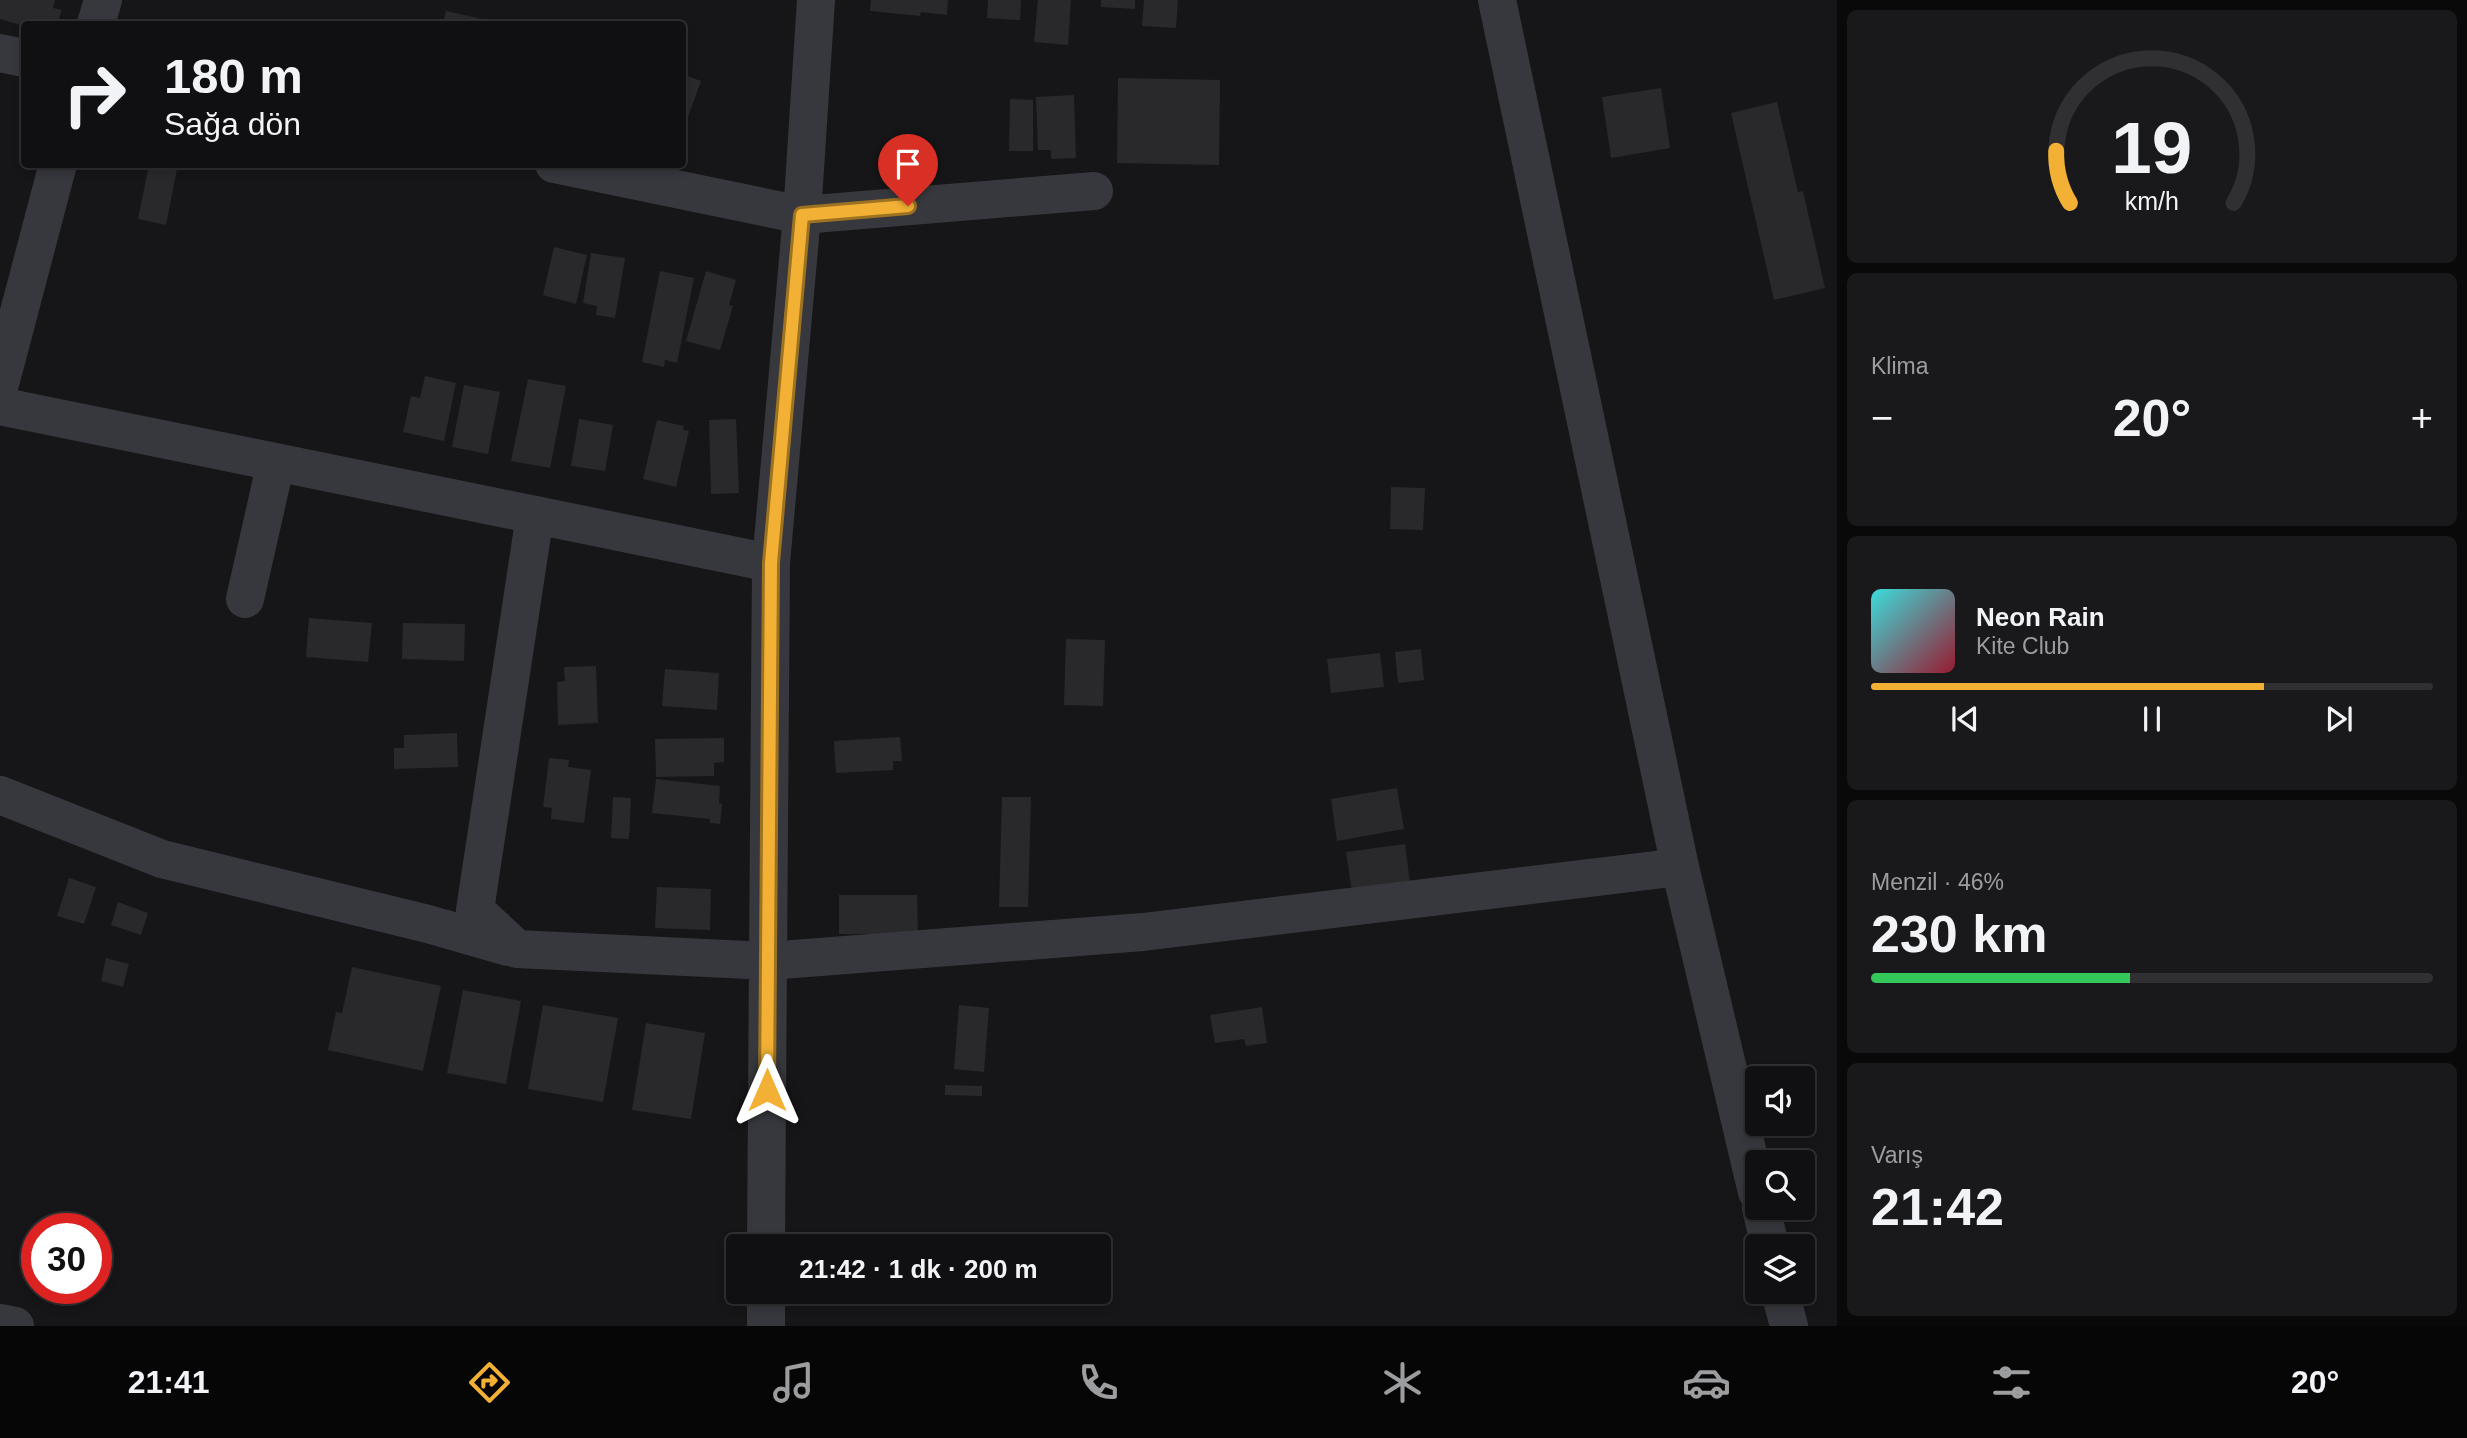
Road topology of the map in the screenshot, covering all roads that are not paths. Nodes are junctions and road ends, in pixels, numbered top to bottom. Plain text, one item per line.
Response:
1 (103, 0) edge
2 (816, 0) edge
3 (1497, 0) edge
4 (97, 21) edge
5 (0, 53) edge
6 (21, 57) edge
7 (57, 168) edge
8 (573, 168) edge
9 (1094, 191) dead end
10 (802, 215) junction
11 (0, 384) edge
12 (0, 406) edge
13 (276, 463) junction
14 (535, 515) junction
15 (771, 563) junction
16 (245, 599) dead end
17 (8, 808) edge
18 (1680, 867) junction
19 (517, 949) junction
20 (768, 961) junction
21 (1747, 1150) edge
22 (766, 1234) edge
23 (766, 1304) edge
24 (1783, 1304) edge
25 (0, 1323) edge
26 (15, 1326) edge
27 (766, 1326) edge
28 (1788, 1326) edge

1 - 4 street
2 - 10 street
3 - 18 street
5 - 6 street
7 - 11 street
8 - 10 street
9 - 10 street
10 - 15 street
12 - 13 street
13 - 14 street
13 - 16 street
14 - 15 street
14 - 19 street
15 - 20 street
17 - 19 street
18 - 20 street
18 - 21 street
19 - 20 street
20 - 22 street
23 - 27 street
24 - 28 street
25 - 26 street

